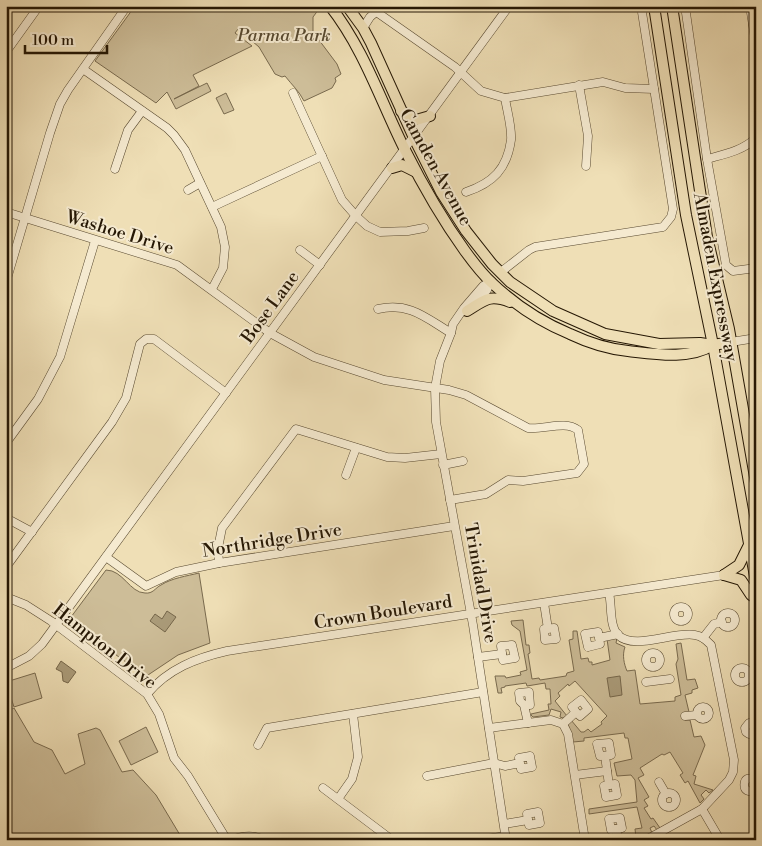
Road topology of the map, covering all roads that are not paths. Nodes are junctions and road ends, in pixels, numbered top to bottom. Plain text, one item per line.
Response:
1 (39, 6) edge
2 (127, 6) edge
3 (330, 6) edge
4 (347, 6) edge
5 (368, 6) edge
6 (510, 6) edge
7 (641, 6) edge
8 (654, 6) edge
9 (672, 6) edge
10 (685, 6) edge
11 (750, 6) edge
12 (376, 12) junction
13 (363, 28) junction
14 (756, 45) edge
15 (6, 52) edge
16 (82, 69) junction
17 (462, 74) junction
18 (579, 85) junction
19 (654, 89) junction
20 (294, 93) dead end
21 (506, 98) junction
22 (142, 111) junction
23 (401, 111) junction
24 (430, 116) junction
25 (414, 138) junction
26 (756, 138) edge
27 (404, 149) junction
28 (322, 156) junction
29 (707, 159) junction
30 (586, 166) dead end
31 (115, 168) dead end
32 (392, 168) junction
33 (416, 172) junction
34 (200, 183) junction
35 (188, 190) dead end
36 (466, 192) dead end
37 (212, 207) junction
38 (6, 212) edge
39 (356, 216) junction
40 (25, 218) junction
41 (424, 228) dead end
42 (95, 241) junction
43 (300, 250) dead end
44 (320, 265) junction
45 (756, 268) edge
46 (500, 272) junction
47 (6, 282) edge
48 (490, 282) junction
49 (212, 290) junction
50 (520, 306) junction
51 (378, 308) dead end
52 (467, 311) junction
53 (270, 333) junction
54 (451, 333) junction
55 (756, 338) edge
56 (731, 342) junction
57 (713, 345) junction
58 (435, 388) junction
59 (226, 393) junction
60 (6, 443) edge
61 (356, 448) junction
62 (441, 454) junction
63 (463, 461) dead end
64 (443, 465) junction
65 (346, 475) dead end
66 (756, 483) edge
67 (450, 500) junction
68 (6, 518) edge
69 (454, 526) junction
70 (32, 532) junction
71 (749, 545) junction
72 (106, 557) junction
73 (219, 563) junction
74 (6, 567) edge
75 (724, 575) junction
76 (756, 582) edge
77 (609, 593) junction
78 (6, 597) edge
79 (756, 598) edge
80 (544, 603) junction
81 (680, 604) dead end
82 (471, 614) junction
83 (738, 617) dead end
84 (56, 625) junction
85 (548, 629) dead end
86 (618, 634) junction
87 (684, 634) junction
88 (599, 638) dead end
89 (704, 638) junction
90 (651, 639) junction
91 (502, 654) dead end
92 (478, 658) junction
93 (6, 668) edge
94 (751, 672) dead end
95 (670, 679) dead end
96 (718, 680) junction
97 (655, 681) junction
98 (646, 682) dead end
99 (483, 692) junction
100 (147, 694) junction
101 (524, 705) dead end
102 (725, 711) junction
103 (576, 712) dead end
104 (353, 714) junction
105 (685, 716) dead end
106 (528, 723) junction
107 (563, 724) junction
108 (756, 724) edge
109 (489, 728) junction
110 (746, 730) junction
111 (729, 732) junction
112 (756, 733) edge
113 (258, 744) dead end
114 (605, 756) dead end
115 (494, 763) junction
116 (520, 763) dead end
117 (608, 771) junction
118 (734, 772) junction
119 (575, 775) junction
120 (427, 776) dead end
121 (745, 781) junction
122 (659, 782) dead end
123 (756, 782) edge
124 (610, 785) dead end
125 (322, 788) dead end
126 (756, 788) edge
127 (338, 799) junction
128 (702, 809) junction
129 (614, 815) dead end
130 (528, 820) dead end
131 (683, 821) junction
132 (504, 824) junction
133 (756, 835) edge
134 (506, 838) edge
135 (719, 838) dead end
136 (227, 840) edge
137 (232, 840) edge
138 (263, 840) edge
139 (392, 840) edge
140 (480, 840) edge
141 (585, 840) edge
142 (618, 840) edge
143 (646, 840) edge
144 (752, 840) edge

1 - 15 street
2 - 16 street
3 - 27 main road, Camden Avenue
4 - 13 main road, Camden Avenue
5 - 12 street
6 - 17 street, Bose Lane
7 - 19 street
8 - 57 main road, Almaden Expressway
9 - 56 main road, Almaden Expressway
10 - 29 street
11 - 14 street
12 - 13 street
12 - 17 street
13 - 23 main road, Camden Avenue
16 - 22 street
16 - 40 street
17 - 21 street
17 - 24 street, Bose Lane
18 - 19 street
18 - 21 street
18 - 30 street
19 - 46 street, Trinidad Drive
20 - 28 street
21 - 36 street
22 - 31 street
22 - 34 street
23 - 24 main road
23 - 25 main road, Camden Avenue
24 - 25 street, Bose Lane
25 - 27 street, Bose Lane
25 - 46 main road, Camden Avenue
26 - 29 street
27 - 32 street, Bose Lane
27 - 33 main road, Camden Avenue
28 - 37 street
28 - 39 street
29 - 45 street
32 - 33 main road
32 - 39 street, Bose Lane
33 - 48 main road, Camden Avenue
34 - 35 street
34 - 37 street
37 - 49 street
38 - 40 street, Washoe Drive
39 - 41 street
39 - 44 street, Bose Lane
40 - 42 street, Washoe Drive
40 - 47 street
42 - 49 street, Washoe Drive
42 - 60 street
43 - 44 street
44 - 53 street, Bose Lane
46 - 48 main road, Trinidad Drive
46 - 57 main road, Camden Avenue
48 - 50 main road, Camden Avenue
48 - 52 street, Trinidad Drive
48 - 54 street, Trinidad Drive
49 - 53 street, Washoe Drive
50 - 52 main road
50 - 57 main road, Camden Avenue
51 - 54 street
52 - 54 street, Trinidad Drive
53 - 58 street, Washoe Drive
53 - 59 street, Bose Lane
54 - 58 street, Trinidad Drive
55 - 56 street, Camden Avenue
56 - 57 main road, Camden Avenue
56 - 66 main road, Almaden Expressway
57 - 71 main road, Almaden Expressway
58 - 62 street, Trinidad Drive
58 - 67 street, Washoe Drive
59 - 70 street
59 - 72 street, Bose Lane
61 - 62 street
61 - 65 street
61 - 73 street
62 - 64 street, Trinidad Drive
63 - 64 street
64 - 67 street, Trinidad Drive
67 - 69 street, Trinidad Drive
68 - 70 street
69 - 73 street, Northridge Drive
69 - 82 street, Trinidad Drive
70 - 74 street
71 - 75 main road
71 - 76 main road, Almaden Expressway
72 - 73 street, Northridge Drive
72 - 84 street, Bose Lane
75 - 77 street, Crown Boulevard
75 - 79 main road
77 - 80 street, Crown Boulevard
77 - 86 street
78 - 84 street, Hampton Drive
80 - 82 street, Crown Boulevard
80 - 85 street
81 - 87 street
82 - 92 street, Trinidad Drive
82 - 100 street, Crown Boulevard
83 - 89 street
84 - 93 street, Bose Lane
84 - 100 street, Hampton Drive
86 - 88 street
86 - 90 street
87 - 89 street
87 - 90 street
89 - 96 street
90 - 97 street
91 - 92 street
92 - 99 street, Trinidad Drive
94 - 96 street
95 - 97 street
96 - 102 street
97 - 98 street
99 - 104 street
99 - 109 street, Trinidad Drive
100 - 136 street, Hampton Drive
101 - 106 street
102 - 105 street
102 - 111 street
103 - 107 street
104 - 113 street
104 - 127 street
106 - 107 street
106 - 109 street
107 - 119 street
108 - 110 street
109 - 115 street, Trinidad Drive
110 - 111 street
110 - 112 street
111 - 118 street
114 - 117 street
115 - 116 street
115 - 120 street
115 - 132 street, Trinidad Drive
117 - 119 street
117 - 124 street
118 - 121 street
118 - 128 street
119 - 141 street
121 - 123 street
121 - 126 street
122 - 131 street
125 - 127 street
127 - 139 street
128 - 131 street
128 - 135 street
129 - 142 street
130 - 132 street
131 - 143 street
132 - 134 street, Trinidad Drive
133 - 144 street
134 - 140 street
137 - 138 street

